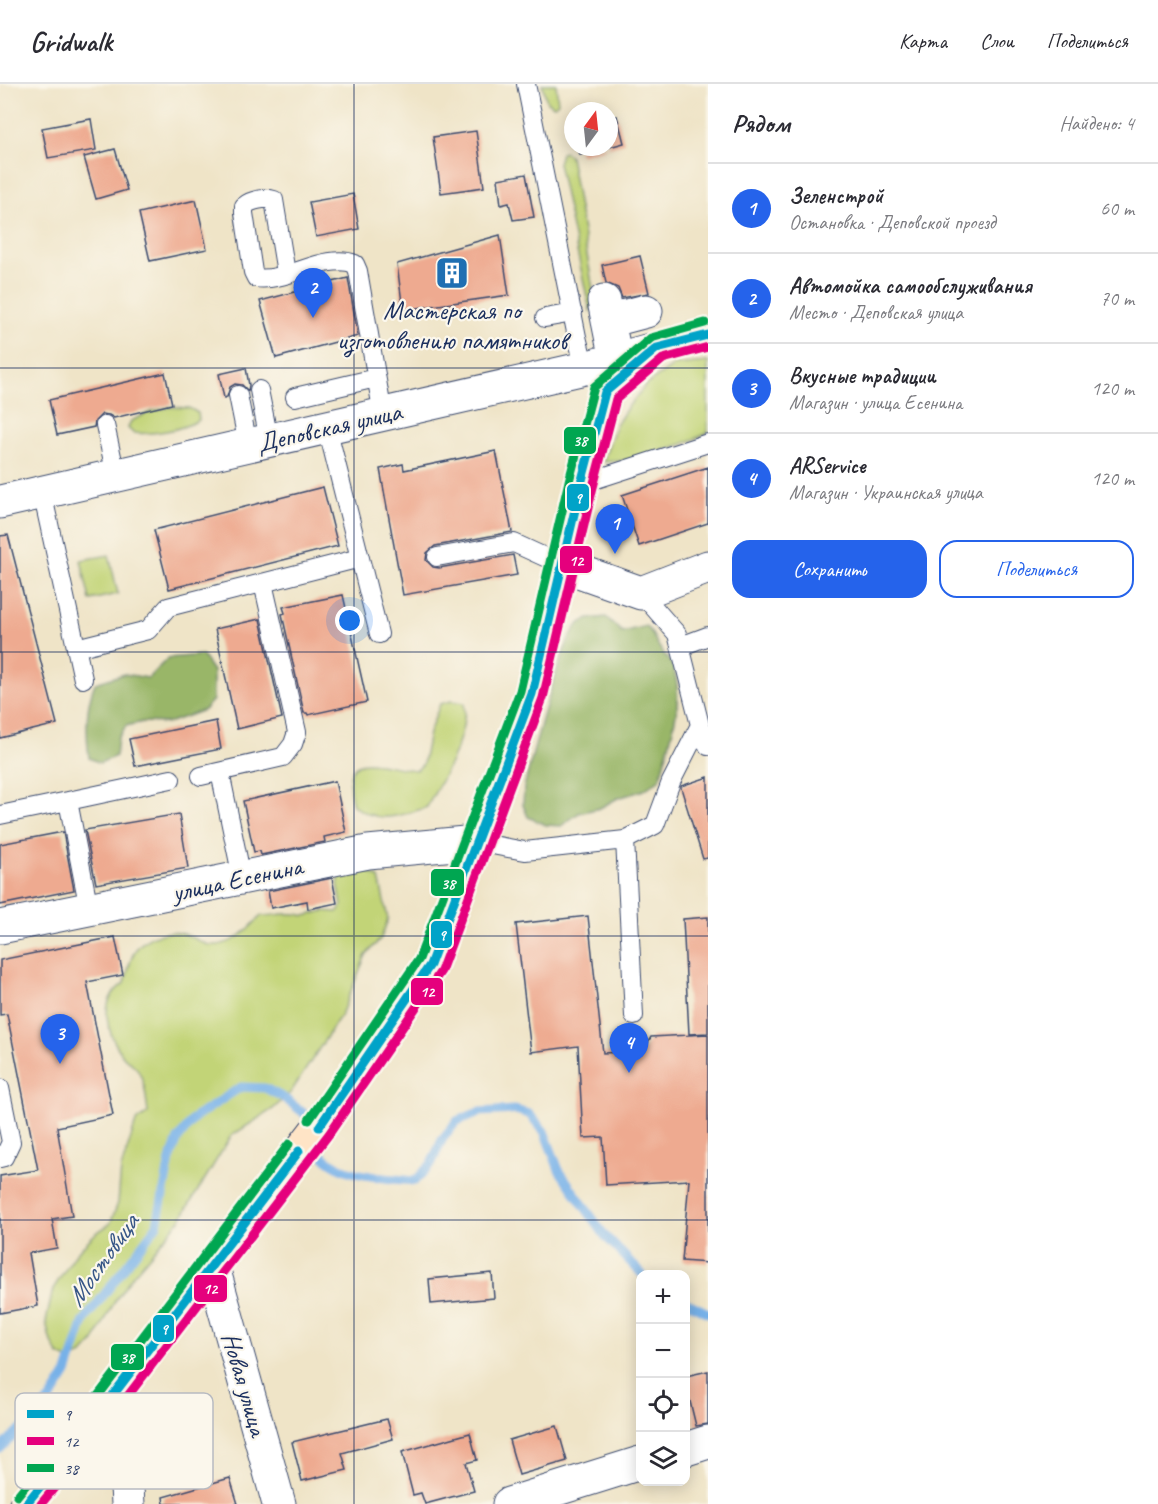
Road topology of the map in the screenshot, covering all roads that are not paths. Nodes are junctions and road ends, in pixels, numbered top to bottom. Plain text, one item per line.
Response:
1 (521, 89) edge
2 (286, 273) dead end
3 (646, 311) dead end
4 (573, 313) junction
5 (545, 318) dead end
6 (708, 335) edge
7 (657, 348) junction
8 (616, 360) junction
9 (376, 378) junction
10 (595, 380) junction
11 (259, 390) dead end
12 (238, 395) dead end
13 (295, 397) dead end
14 (382, 415) junction
15 (105, 424) dead end
16 (327, 427) junction
17 (708, 442) edge
18 (259, 443) junction
19 (116, 475) junction
20 (581, 484) junction
21 (42, 492) junction
22 (0, 502) edge
23 (436, 557) dead end
24 (360, 558) junction
25 (562, 565) junction
26 (708, 567) edge
27 (263, 583) junction
28 (641, 593) junction
29 (380, 634) dead end
30 (708, 636) edge
31 (681, 646) junction
32 (76, 648) junction
33 (83, 680) dead end
34 (700, 724) junction
35 (708, 746) edge
36 (220, 772) junction
37 (201, 776) dead end
38 (171, 779) dead end
39 (68, 801) junction
40 (0, 815) edge
41 (625, 840) junction
42 (476, 842) junction
43 (242, 878) junction
44 (89, 909) junction
45 (0, 927) edge
46 (634, 1016) dead end
47 (0, 1088) edge
48 (0, 1158) edge
49 (212, 1264) junction
50 (114, 1393) edge
51 (708, 1442) edge
52 (690, 1448) edge
53 (636, 1465) edge
54 (38, 1489) edge
55 (127, 1489) edge
56 (560, 1496) edge
57 (26, 1504) edge
58 (128, 1504) edge
59 (279, 1504) edge
60 (509, 1504) edge

1 - 4 lane
2 - 9 lane
3 - 8 street
4 - 5 lane
4 - 10 lane
6 - 7 main road, Деповская улица
7 - 8 street, Деповская улица
7 - 10 main road, Деповская улица
8 - 10 street, Деповская улица
9 - 13 lane
9 - 14 lane
10 - 14 street, Деповская улица
10 - 20 main road
11 - 18 lane
12 - 18 lane
14 - 16 street, Деповская улица
15 - 19 lane
16 - 18 street, Деповская улица
16 - 24 lane
17 - 20 lane
18 - 19 street, Деповская улица
19 - 21 street, Деповская улица
20 - 25 main road
21 - 22 street, Деповская улица
21 - 32 lane
23 - 25 lane
24 - 27 lane
24 - 29 lane
25 - 28 street
25 - 42 main road
26 - 28 street
27 - 32 lane
27 - 36 lane
28 - 31 lane
30 - 31 lane
31 - 34 lane
32 - 33 lane
34 - 35 lane
34 - 41 lane
36 - 37 lane
36 - 43 lane
38 - 39 lane
39 - 40 lane
39 - 44 lane
41 - 42 lane
41 - 46 lane
42 - 43 street, улица Есенина
42 - 49 main road
43 - 44 street, улица Есенина
44 - 45 street, улица Есенина
47 - 48 lane
49 - 50 main road
49 - 59 street, Новая улица
51 - 52 street
53 - 56 street
54 - 57 main road
55 - 58 street
56 - 60 street

